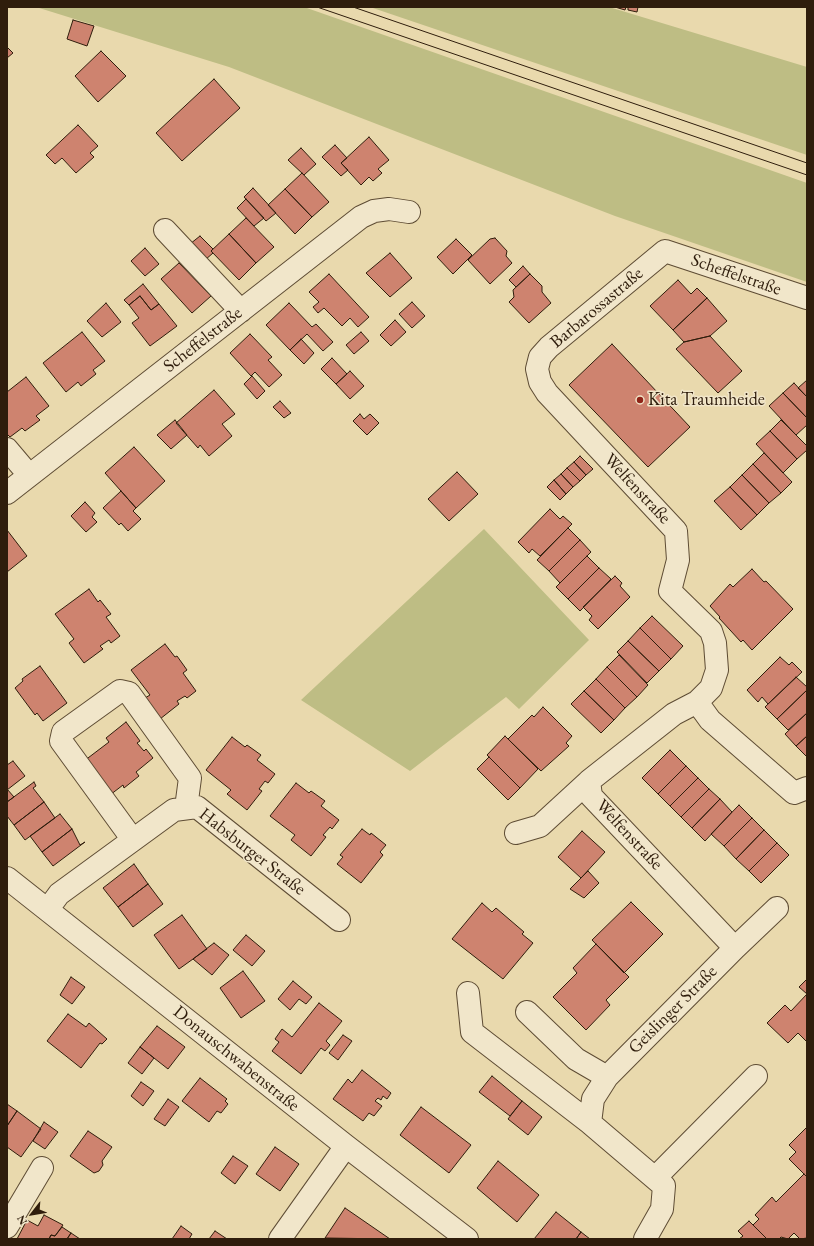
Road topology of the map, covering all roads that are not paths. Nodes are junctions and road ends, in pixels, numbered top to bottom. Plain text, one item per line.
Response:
1 (409, 212) dead end
2 (165, 230) dead end
3 (665, 251) joint
4 (807, 298) edge
5 (241, 311) junction
6 (537, 370) joint
7 (7, 449) edge
8 (29, 476) junction
9 (7, 493) edge
10 (697, 702) junction
11 (590, 781) junction
12 (807, 788) edge
13 (186, 808) junction
14 (516, 833) dead end
15 (133, 840) junction
16 (7, 878) edge
17 (777, 908) dead end
18 (48, 909) junction
19 (339, 920) dead end
20 (736, 948) junction
21 (468, 993) dead end
22 (527, 1012) dead end
23 (756, 1076) dead end
24 (607, 1077) junction
25 (590, 1123) junction
26 (346, 1146) junction
27 (42, 1168) dead end
28 (654, 1178) junction
29 (7, 1227) edge
30 (280, 1239) edge
31 (467, 1239) edge
32 (645, 1239) edge

1 - 5 street, Scheffelstraße
2 - 5 street
3 - 4 street, Scheffelstraße
3 - 6 street, Barbarossastraße
5 - 8 street, Scheffelstraße
6 - 10 street, Welfenstraße
7 - 8 street
8 - 9 street, Scheffelstraße
10 - 11 street, Welfenstraße
10 - 12 street
11 - 14 street
11 - 20 street, Welfenstraße
13 - 15 street, Habsburger Straße
13 - 15 street
13 - 19 street, Habsburger Straße
15 - 18 street, Habsburger Straße
16 - 18 street, Donauschwabenstraße
17 - 20 street, Geislinger Straße
18 - 26 street, Donauschwabenstraße
20 - 24 street, Geislinger Straße
21 - 25 street
22 - 24 street
23 - 28 street
24 - 25 street, Geislinger Straße
25 - 28 street
26 - 30 street
26 - 31 street, Donauschwabenstraße
27 - 29 street
28 - 32 street

